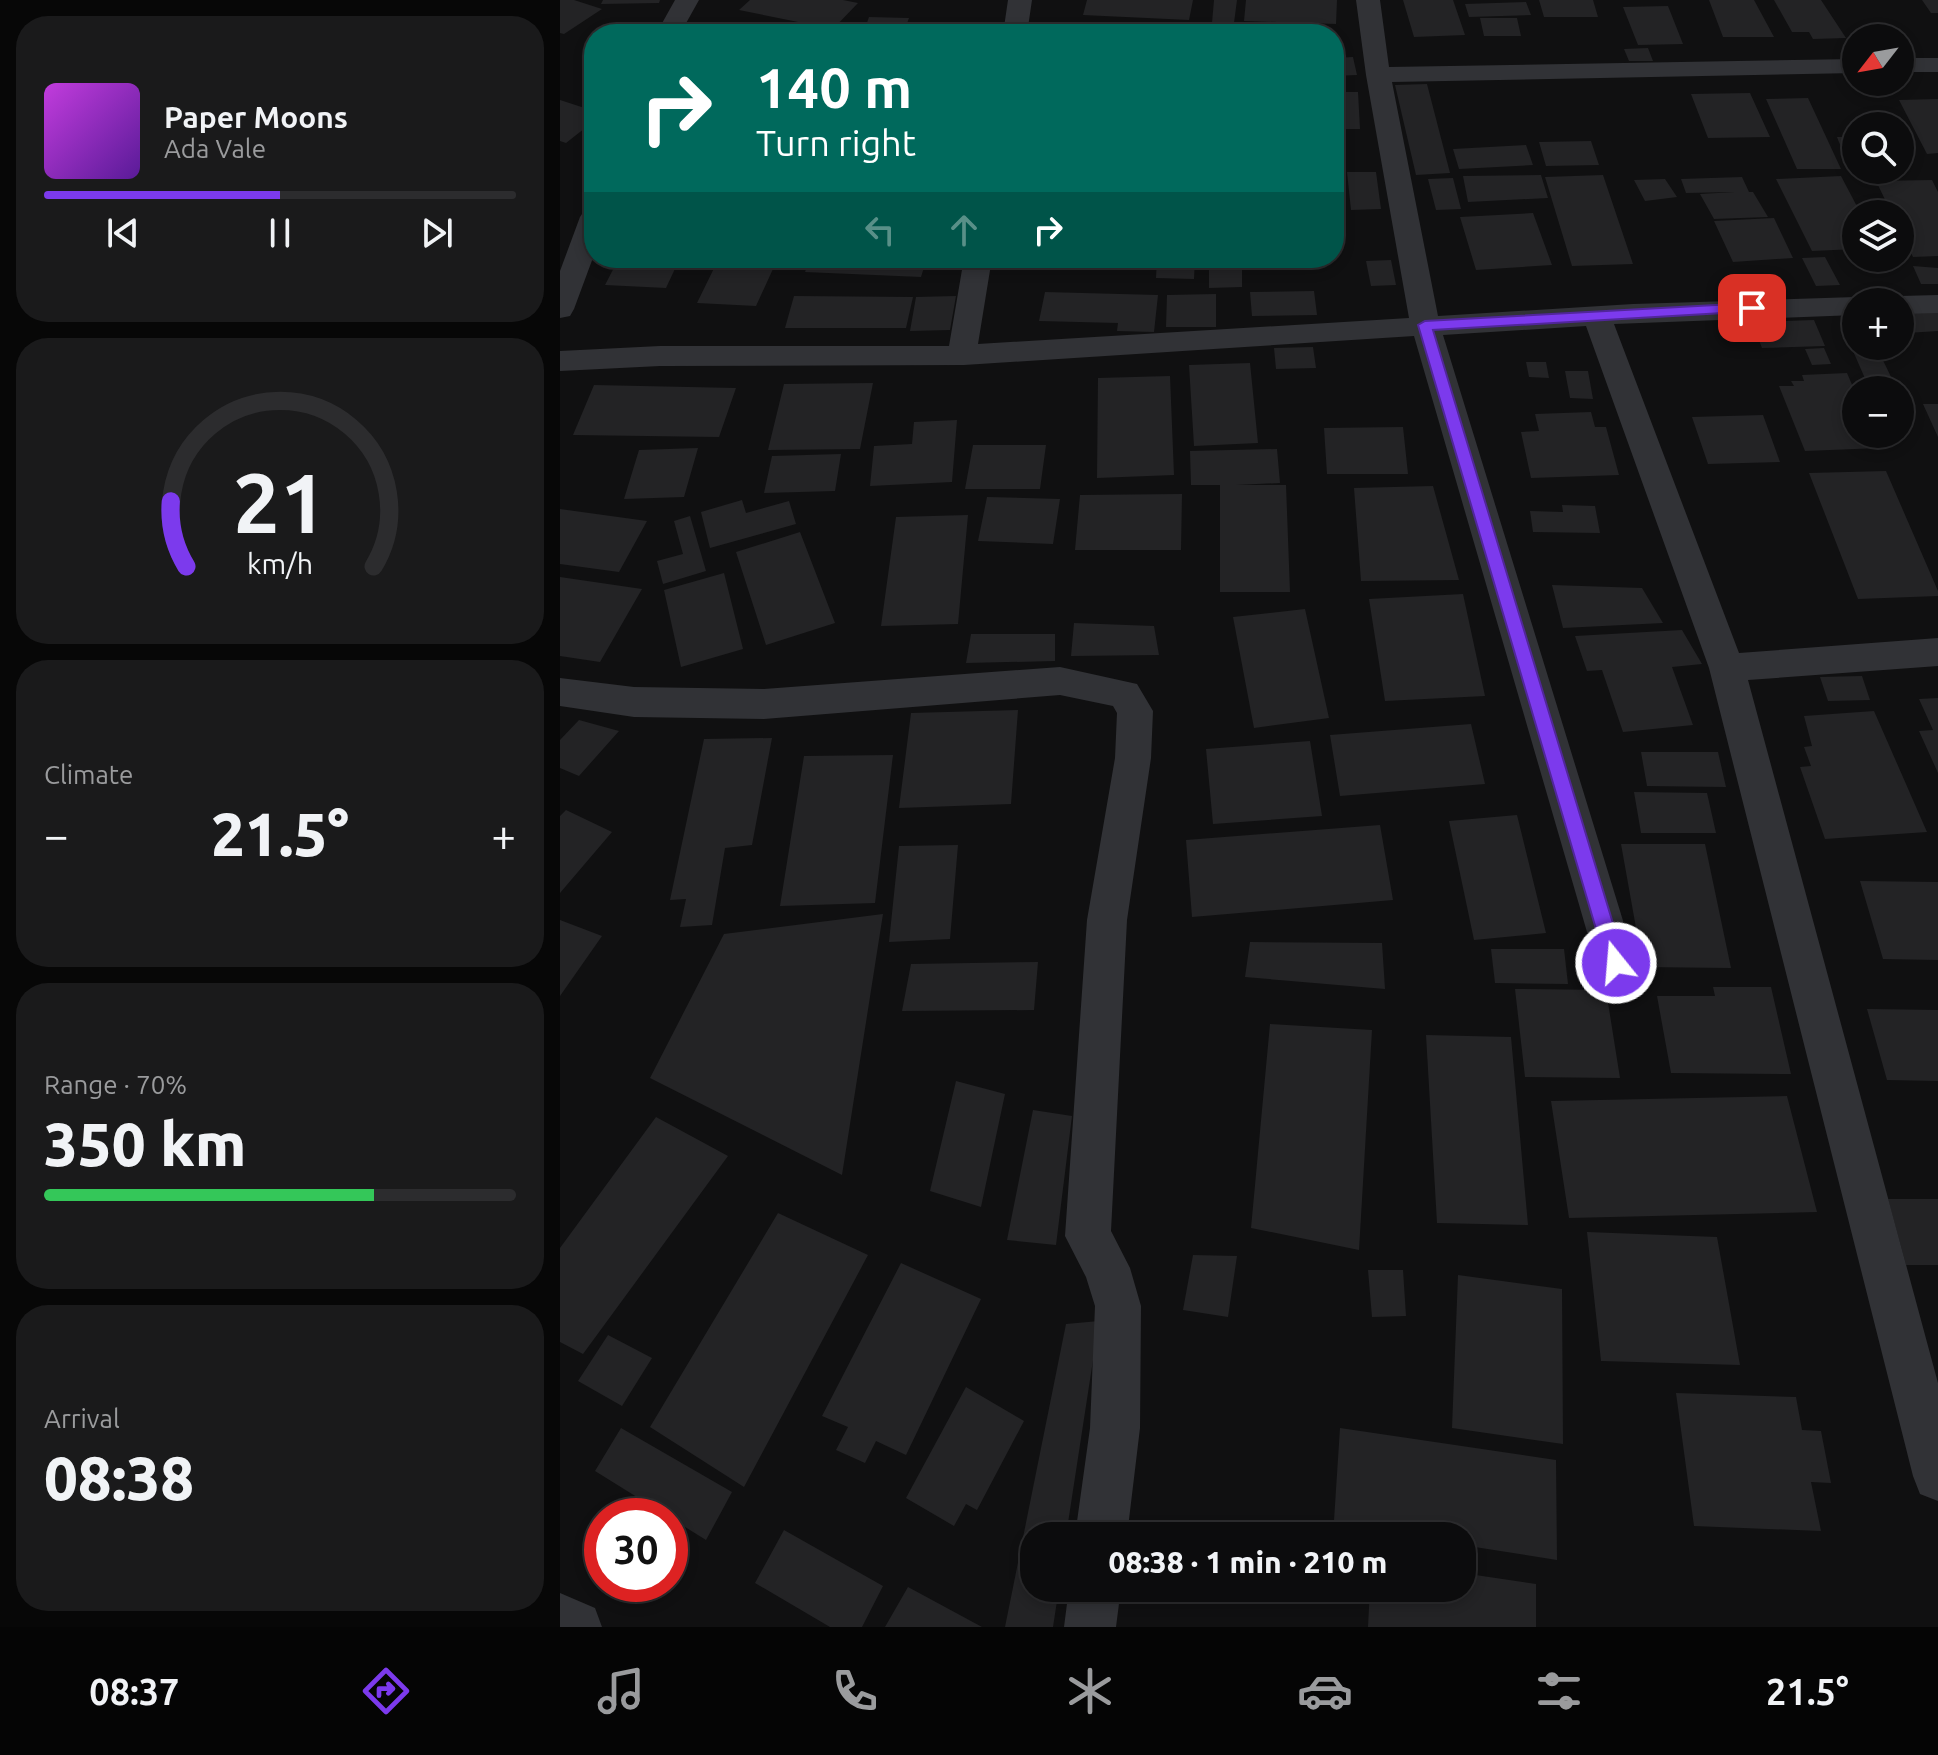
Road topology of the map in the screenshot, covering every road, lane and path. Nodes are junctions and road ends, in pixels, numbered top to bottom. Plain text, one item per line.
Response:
1 (687, 0) edge
2 (1020, 0) edge
3 (1368, 0) edge
4 (674, 24) edge
5 (1016, 24) edge
6 (1914, 65) edge
7 (1938, 65) edge
8 (1842, 66) edge
9 (1378, 75) junction
10 (584, 244) edge
11 (976, 268) edge
12 (1938, 304) edge
13 (1914, 305) edge
14 (1842, 306) edge
15 (560, 309) edge
16 (1597, 318) junction
17 (1425, 325) junction
18 (962, 355) junction
19 (560, 361) edge
20 (1938, 652) edge
21 (1727, 668) junction
22 (560, 692) edge
23 (1616, 963) dead end
24 (1924, 1356) edge
25 (1938, 1476) edge
26 (1103, 1522) edge
27 (1093, 1602) edge
28 (560, 1619) edge
29 (576, 1627) edge
30 (1090, 1627) edge

1 - 4 street
2 - 5 street
3 - 9 street
6 - 7 street
8 - 9 street
9 - 17 street
10 - 15 street
11 - 18 street
12 - 13 street
14 - 16 street
16 - 17 street
16 - 21 street
17 - 18 street
17 - 23 street
18 - 19 street
20 - 21 street
21 - 24 street
22 - 26 street
24 - 25 street
27 - 30 street
28 - 29 street

